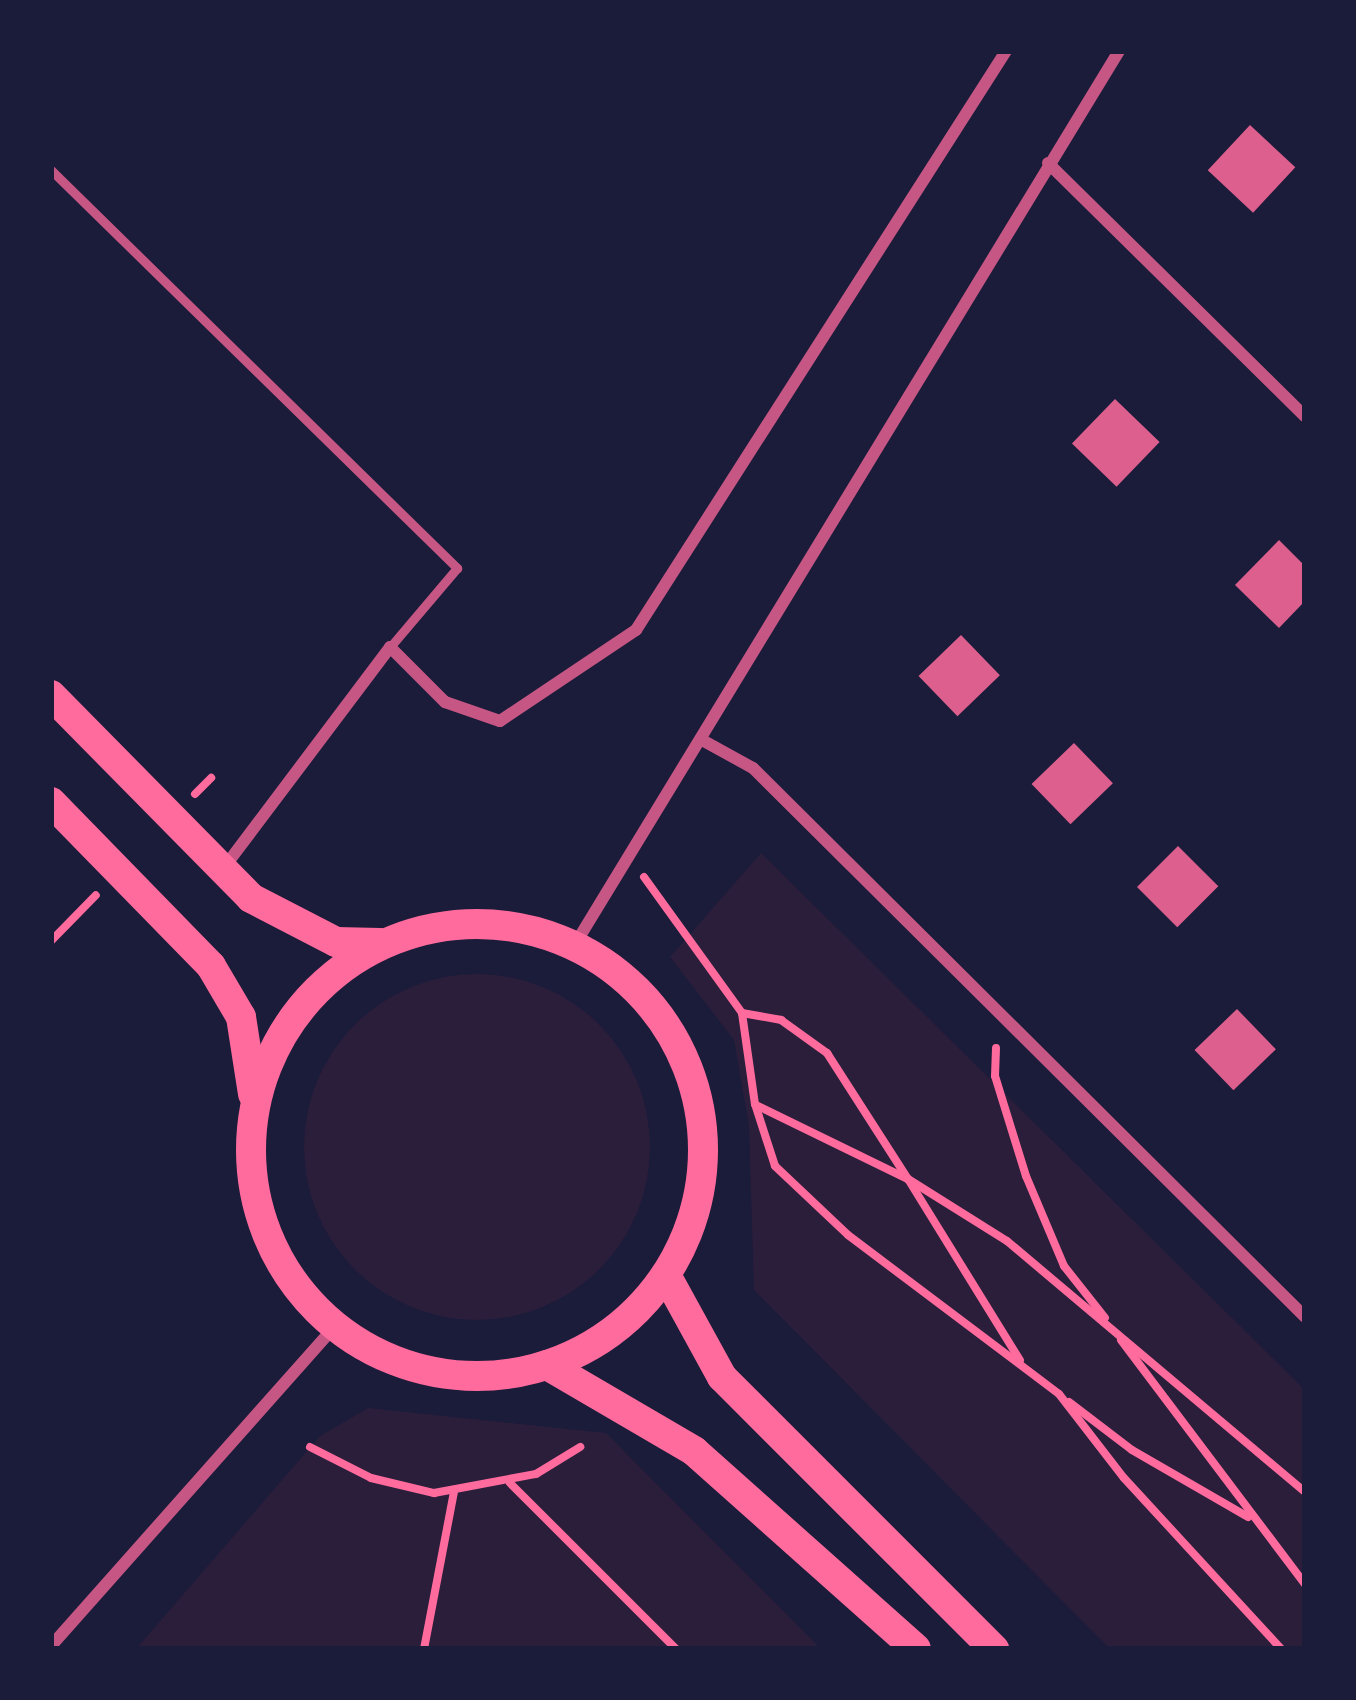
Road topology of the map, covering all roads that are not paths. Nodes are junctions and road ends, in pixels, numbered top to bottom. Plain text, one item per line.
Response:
1 (1006, 51) edge
2 (1118, 51) edge
3 (1048, 164) junction
4 (51, 170) edge
5 (1305, 416) edge
6 (390, 647) junction
7 (51, 695) edge
8 (702, 740) junction
9 (51, 802) edge
10 (223, 870) junction
11 (386, 943) junction
12 (574, 946) junction
13 (254, 1108) junction
14 (666, 1275) junction
15 (1305, 1317) edge
16 (335, 1326) junction
17 (547, 1365) junction
18 (51, 1646) edge
19 (916, 1649) edge
20 (994, 1649) edge

1 - 6 street
2 - 3 street
3 - 5 street
3 - 8 street
4 - 6 lane
6 - 10 street
7 - 10 main road
8 - 12 street
8 - 15 street
9 - 13 main road
10 - 11 main road
11 - 12 main road
11 - 13 main road
12 - 14 main road
13 - 16 main road
14 - 17 main road
14 - 20 main road
16 - 17 main road
16 - 18 street
17 - 19 main road

